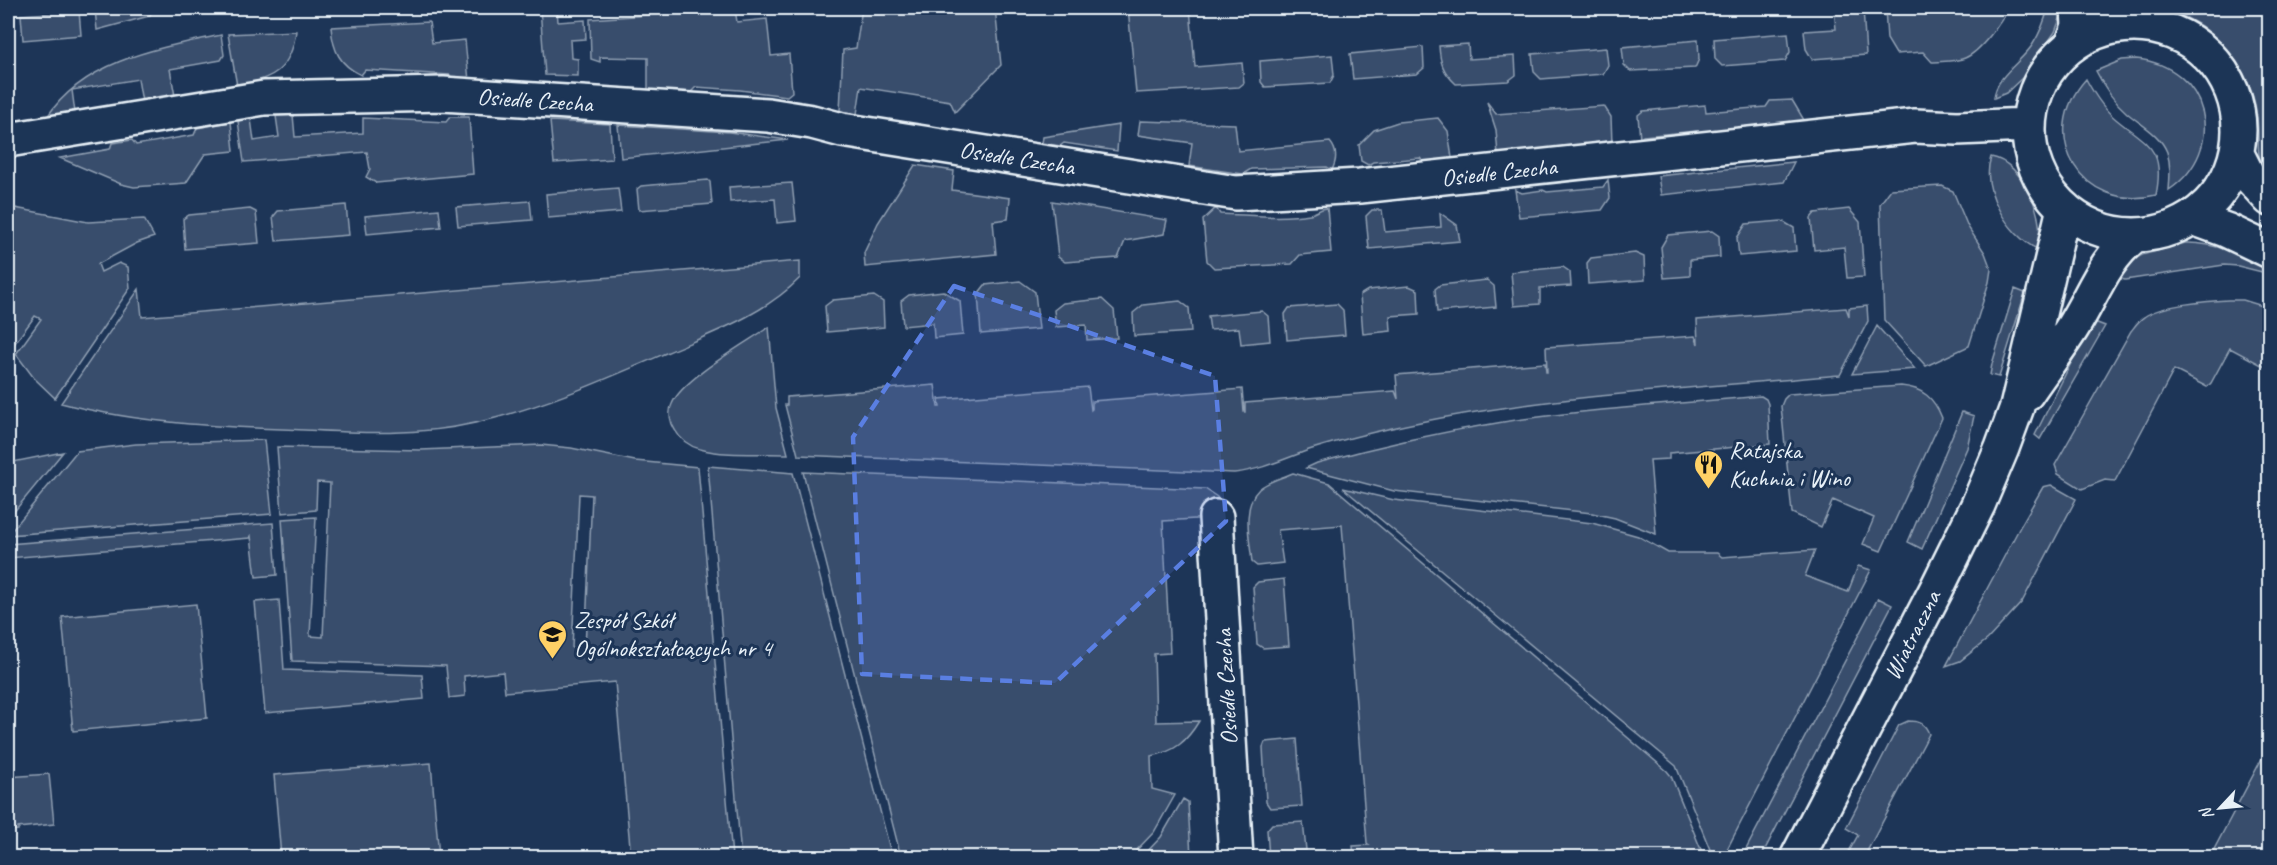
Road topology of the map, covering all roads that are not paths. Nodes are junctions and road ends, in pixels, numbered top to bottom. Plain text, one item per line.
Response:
1 (2078, 8) edge
2 (2141, 16) edge
3 (2072, 45) junction
4 (2028, 125) junction
5 (8, 140) edge
6 (2237, 154) junction
7 (2270, 199) edge
8 (2064, 208) junction
9 (2193, 218) junction
10 (2134, 236) junction
11 (2270, 251) edge
12 (2017, 407) junction
13 (1216, 517) dead end
14 (1236, 858) edge
15 (1797, 858) edge

1 - 3 street
2 - 3 street
2 - 6 street
3 - 4 street
4 - 5 street, Osiedle Czecha
4 - 8 street
6 - 7 street
6 - 9 street
8 - 10 street
8 - 12 street, Wiatraczna
9 - 10 street
9 - 11 street
10 - 12 street, Wiatraczna
12 - 15 street, Wiatraczna
13 - 14 street, Osiedle Czecha

